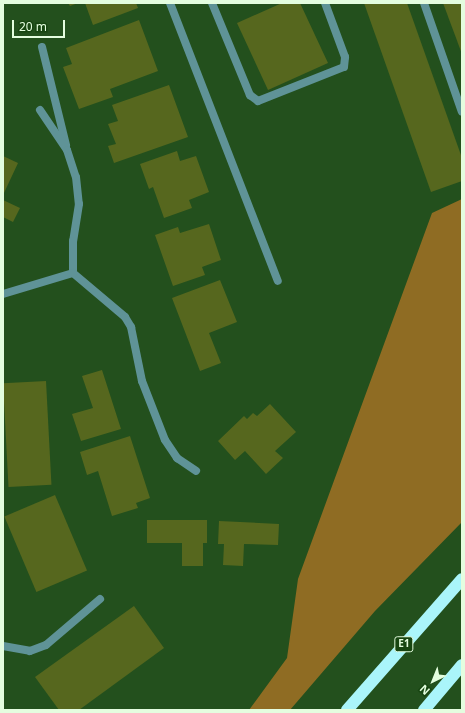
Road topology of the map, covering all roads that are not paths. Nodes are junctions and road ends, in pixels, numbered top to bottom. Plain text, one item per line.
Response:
1 (170, 3) edge
2 (212, 3) edge
3 (324, 3) edge
4 (424, 3) edge
5 (42, 47) dead end
6 (40, 110) dead end
7 (462, 112) edge
8 (67, 150) junction
9 (73, 274) junction
10 (278, 281) dead end
11 (3, 294) edge
12 (196, 471) dead end
13 (462, 579) edge
14 (100, 599) dead end
15 (3, 646) edge
16 (462, 665) edge
17 (347, 710) edge
18 (424, 710) edge

1 - 10 street
2 - 3 street
4 - 7 street
5 - 8 street
6 - 8 street
8 - 9 street
9 - 11 street
9 - 12 street
13 - 17 highway, E1
14 - 15 street
16 - 18 highway

